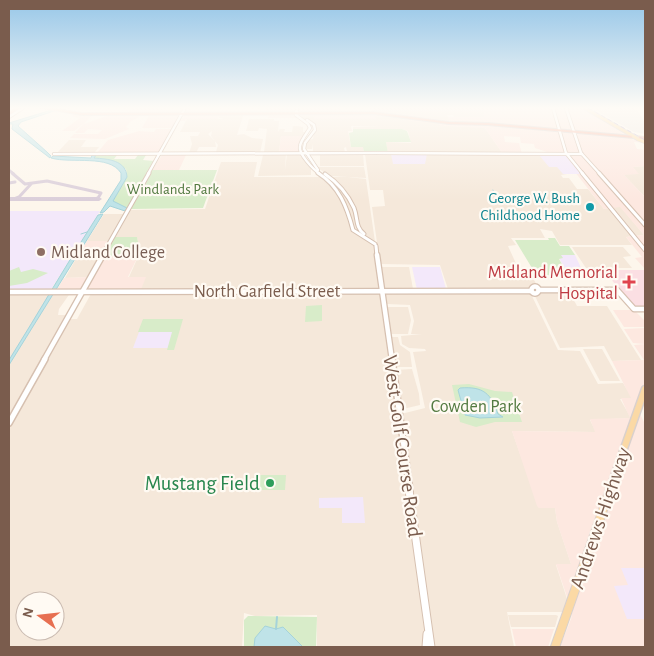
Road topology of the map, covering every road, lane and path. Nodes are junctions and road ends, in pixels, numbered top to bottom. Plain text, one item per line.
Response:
1 (168, 139) edge
2 (309, 139) edge
3 (562, 139) edge
4 (577, 139) edge
5 (303, 153) junction
6 (54, 154) dead end
7 (159, 154) junction
8 (165, 154) junction
9 (567, 154) junction
10 (582, 154) junction
11 (645, 225) edge
12 (638, 235) dead end
13 (376, 246) dead end
14 (645, 249) edge
15 (383, 291) junction
16 (9, 292) edge
17 (82, 292) junction
18 (628, 304) junction
19 (645, 309) edge
20 (643, 315) dead end
21 (645, 389) edge
22 (9, 423) edge
23 (428, 627) junction
24 (426, 647) edge
25 (431, 647) edge
26 (555, 647) edge

1 - 7 main road
2 - 5 main road
3 - 9 main road
4 - 10 main road
5 - 5 main road
5 - 8 main road
5 - 9 main road
6 - 7 main road
7 - 8 main road
7 - 8 main road
7 - 17 main road
9 - 10 main road
9 - 14 main road
10 - 11 main road
12 - 14 main road
13 - 15 main road, West Golf Course Road
15 - 17 main road, North Garfield Street
15 - 18 main road, North Garfield Street
15 - 23 main road, West Golf Course Road
16 - 17 main road, North Garfield Street
17 - 22 main road
18 - 19 main road
18 - 19 main road
19 - 20 main road
21 - 26 main road, Andrews Highway
23 - 24 main road
23 - 25 main road, West Golf Course Road

